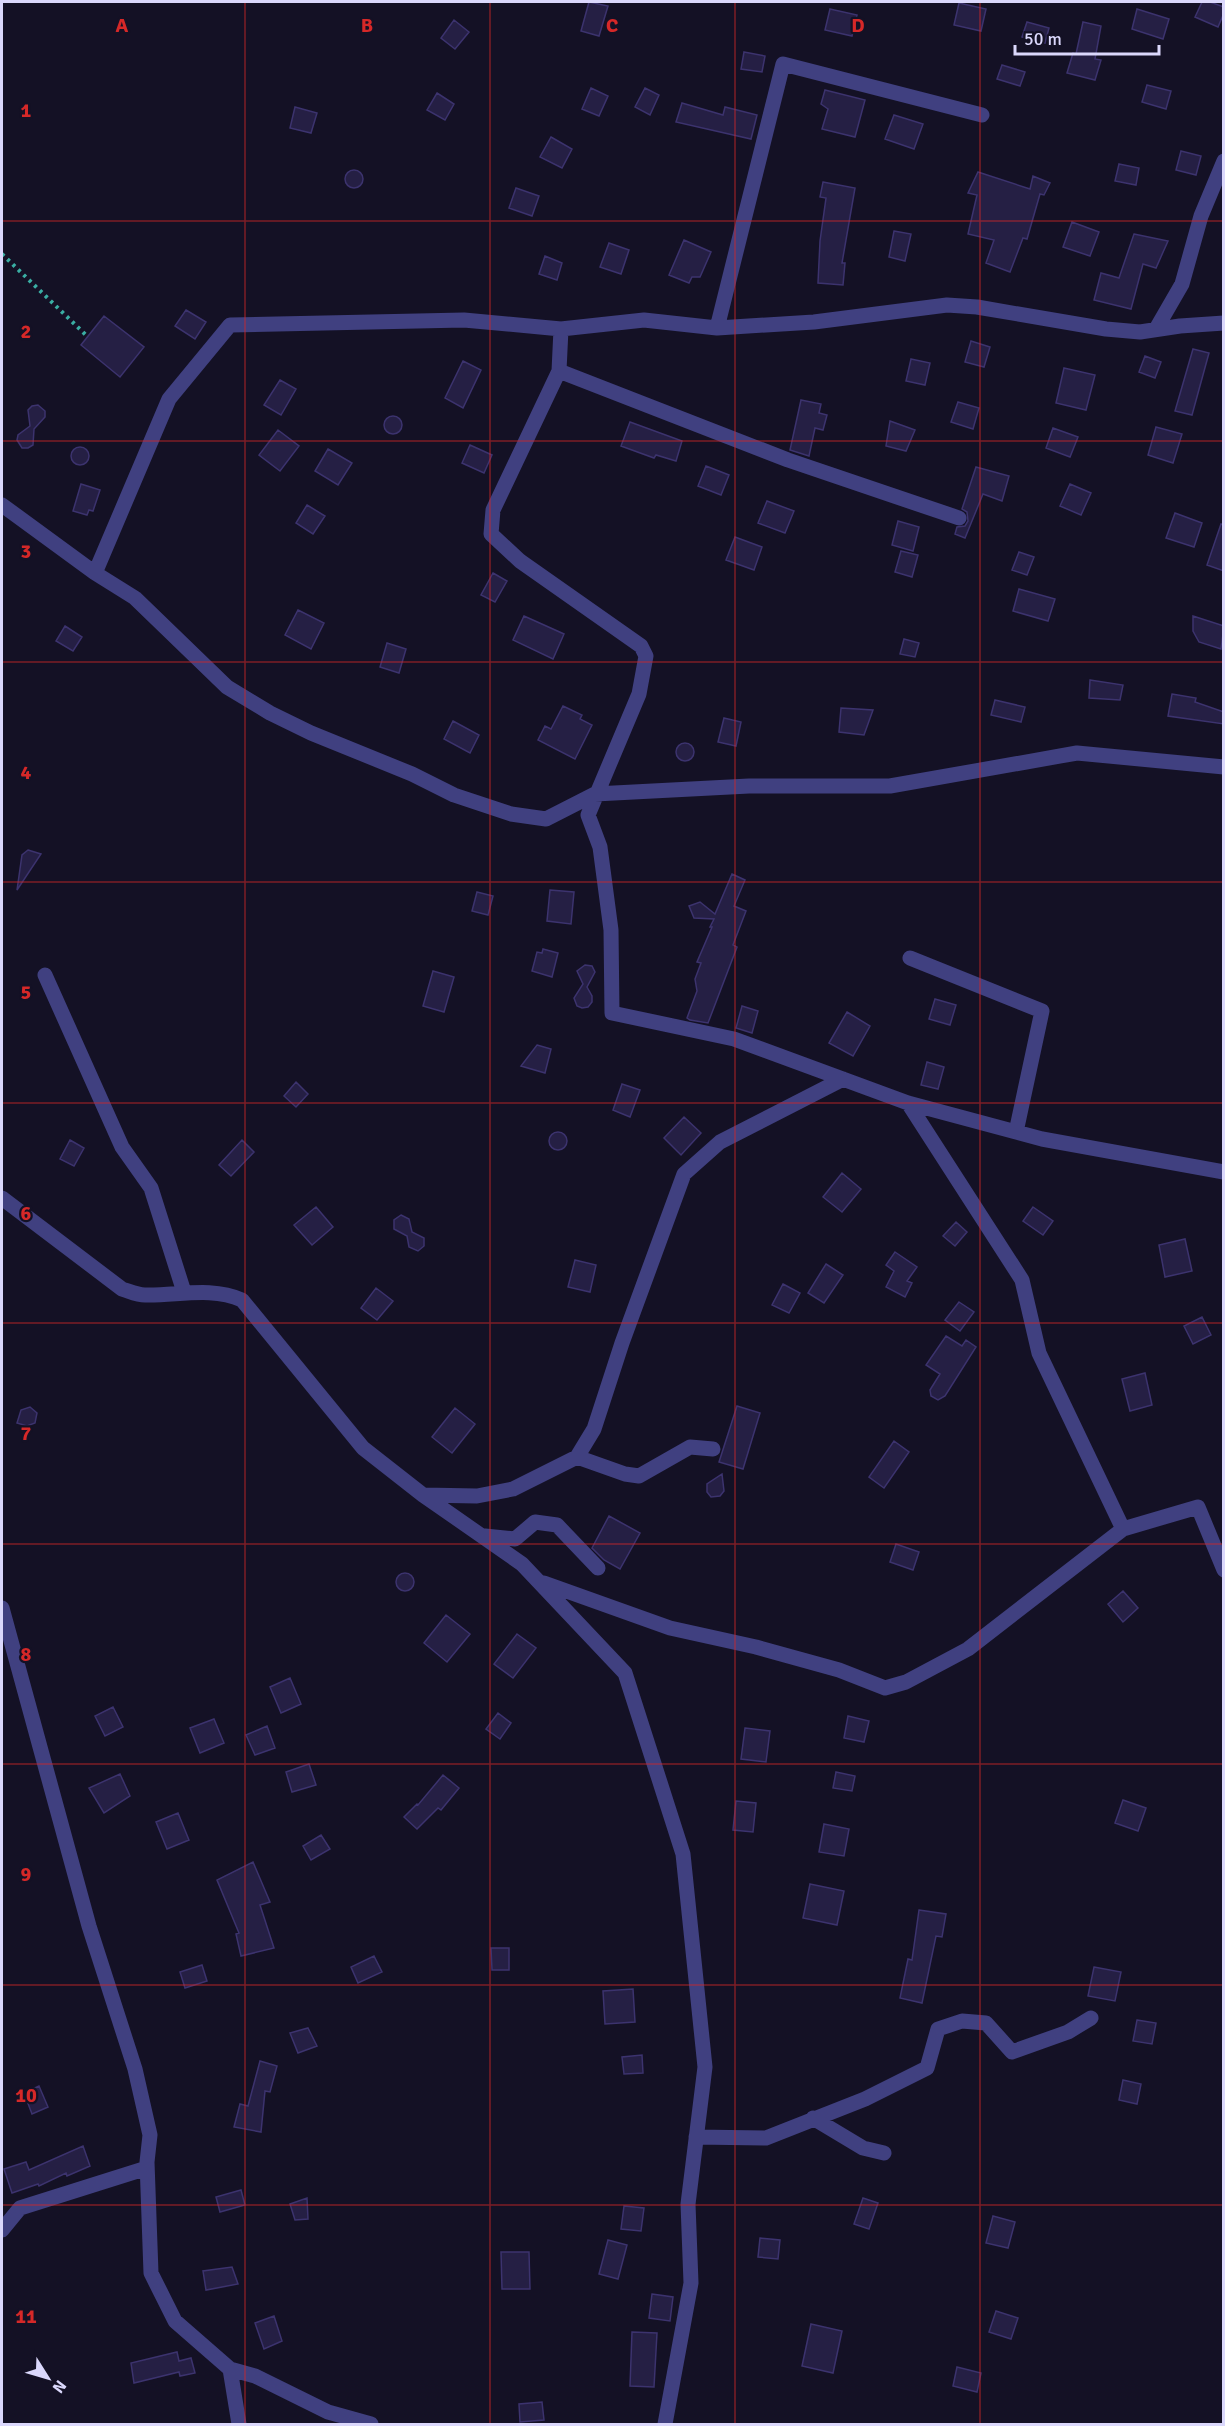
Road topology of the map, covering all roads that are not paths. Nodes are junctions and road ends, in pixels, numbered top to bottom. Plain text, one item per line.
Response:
1 (982, 115) dead end
2 (1224, 161) edge
3 (1224, 323) edge
4 (717, 328) junction
5 (561, 329) junction
6 (1156, 329) junction
7 (560, 371) junction
8 (2, 505) edge
9 (959, 518) dead end
10 (95, 573) junction
11 (1224, 767) edge
12 (595, 794) junction
13 (910, 958) dead end
14 (45, 975) dead end
15 (843, 1079) junction
16 (908, 1103) junction
17 (1016, 1132) junction
18 (1224, 1172) edge
19 (2, 1198) edge
20 (184, 1292) junction
21 (713, 1449) dead end
22 (577, 1457) junction
23 (423, 1495) junction
24 (1123, 1529) junction
25 (482, 1535) junction
26 (598, 1568) dead end
27 (1224, 1570) edge
28 (541, 1582) junction
29 (2, 1608) edge
30 (1090, 2018) dead end
31 (813, 2118) junction
32 (696, 2137) junction
33 (884, 2153) dead end
34 (147, 2168) junction
35 (2, 2230) edge
36 (230, 2369) junction
37 (239, 2424) edge
38 (371, 2424) edge
39 (665, 2424) edge

1 - 4 street
2 - 6 street
3 - 6 street
4 - 5 street
4 - 6 street
5 - 7 street
5 - 10 street
7 - 9 street
7 - 12 street
8 - 10 street
10 - 12 street
11 - 12 street
12 - 15 street
13 - 17 street
14 - 20 street
15 - 16 street
15 - 22 street
16 - 17 street
16 - 24 street
17 - 18 street
19 - 20 street
20 - 23 street
21 - 22 street
22 - 23 street
23 - 25 street
24 - 27 street
24 - 28 street
25 - 26 street
25 - 28 street
28 - 32 street
29 - 34 street
30 - 31 street
31 - 32 street
31 - 33 street
32 - 39 street
34 - 35 street
34 - 36 street
36 - 37 street
36 - 38 street

